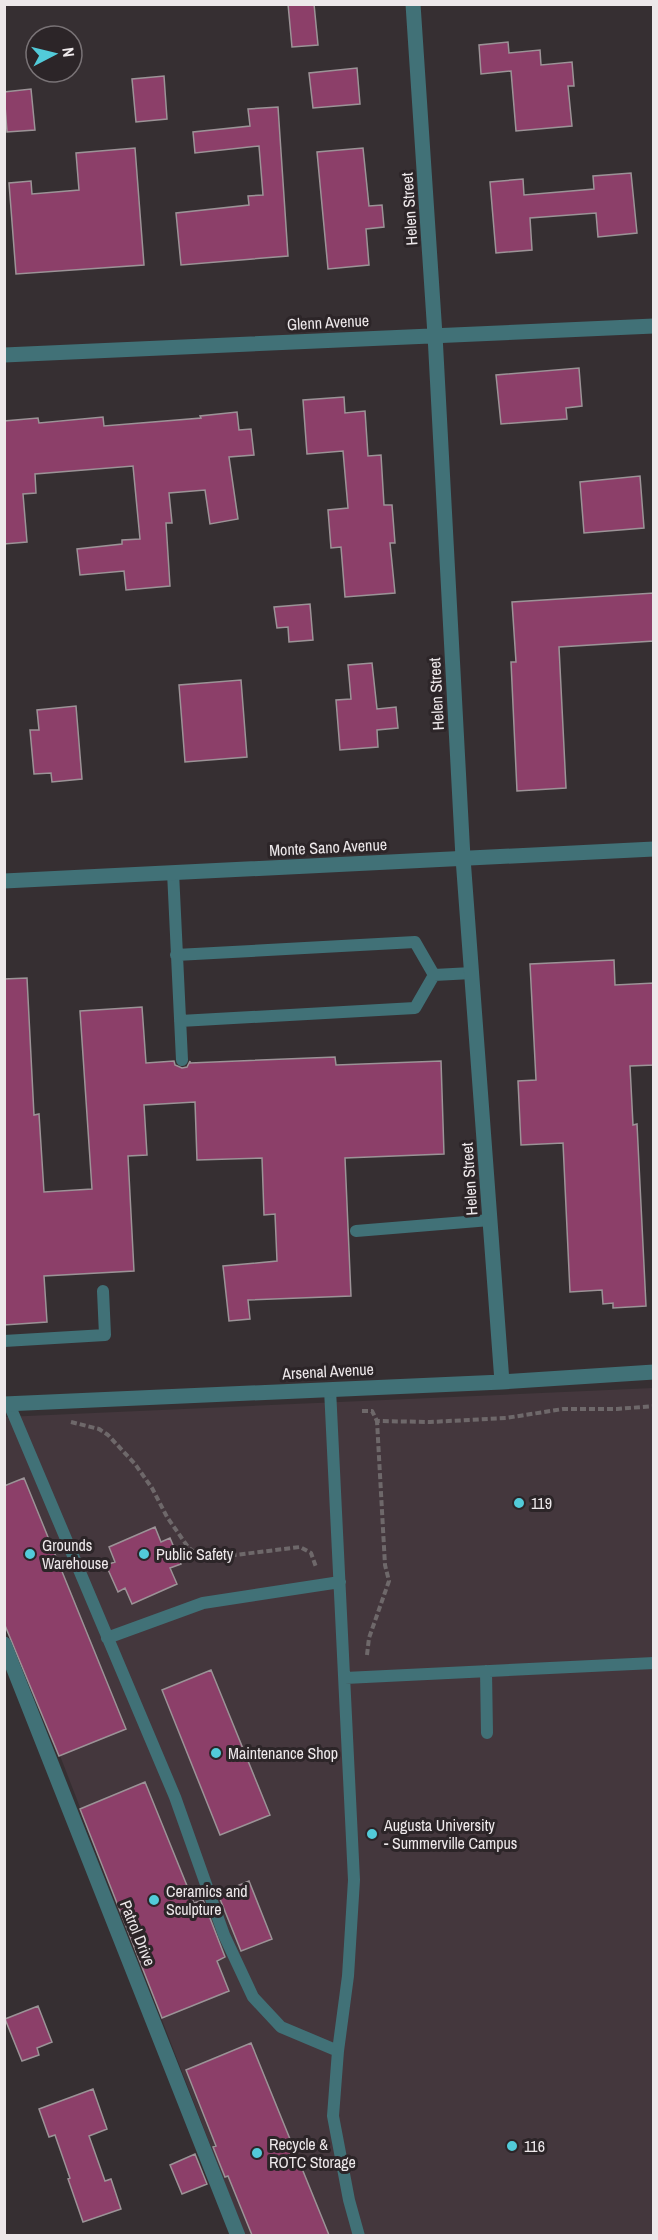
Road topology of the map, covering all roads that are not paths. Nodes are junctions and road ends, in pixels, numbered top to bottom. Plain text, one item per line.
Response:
1 (413, 4) edge
2 (654, 326) edge
3 (435, 335) junction
4 (4, 355) edge
5 (654, 849) edge
6 (463, 858) junction
7 (173, 872) junction
8 (4, 881) edge
9 (176, 955) junction
10 (472, 974) junction
11 (434, 975) junction
12 (180, 1021) junction
13 (182, 1060) dead end
14 (490, 1220) junction
15 (356, 1231) dead end
16 (103, 1292) dead end
17 (4, 1341) edge
18 (654, 1372) edge
19 (502, 1382) junction
20 (330, 1389) junction
21 (7, 1404) edge
22 (340, 1582) junction
23 (107, 1638) junction
24 (4, 1644) edge
25 (654, 1663) edge
26 (486, 1671) junction
27 (345, 1678) junction
28 (487, 1733) dead end
29 (338, 2050) junction
30 (238, 2235) edge
31 (359, 2235) edge

1 - 3 street, Helen Street
2 - 3 street, Glenn Avenue
3 - 4 street, Glenn Avenue
3 - 6 street, Helen Street
5 - 6 street, Monte Sano Avenue
6 - 7 street, Monte Sano Avenue
6 - 10 street, Helen Street
7 - 8 street, Monte Sano Avenue
7 - 9 lane
9 - 11 lane
9 - 12 lane
10 - 11 lane
10 - 14 street, Helen Street
11 - 12 lane
12 - 13 lane
14 - 15 lane
14 - 19 street, Helen Street
16 - 17 lane
18 - 19 street, Arsenal Avenue
19 - 20 street, Arsenal Avenue
20 - 21 street, Arsenal Avenue
20 - 22 lane
21 - 23 lane
22 - 23 lane
22 - 27 lane
23 - 29 lane
24 - 30 street, Patrol Drive
25 - 26 lane
26 - 27 lane
26 - 28 lane
27 - 29 lane
29 - 31 lane

